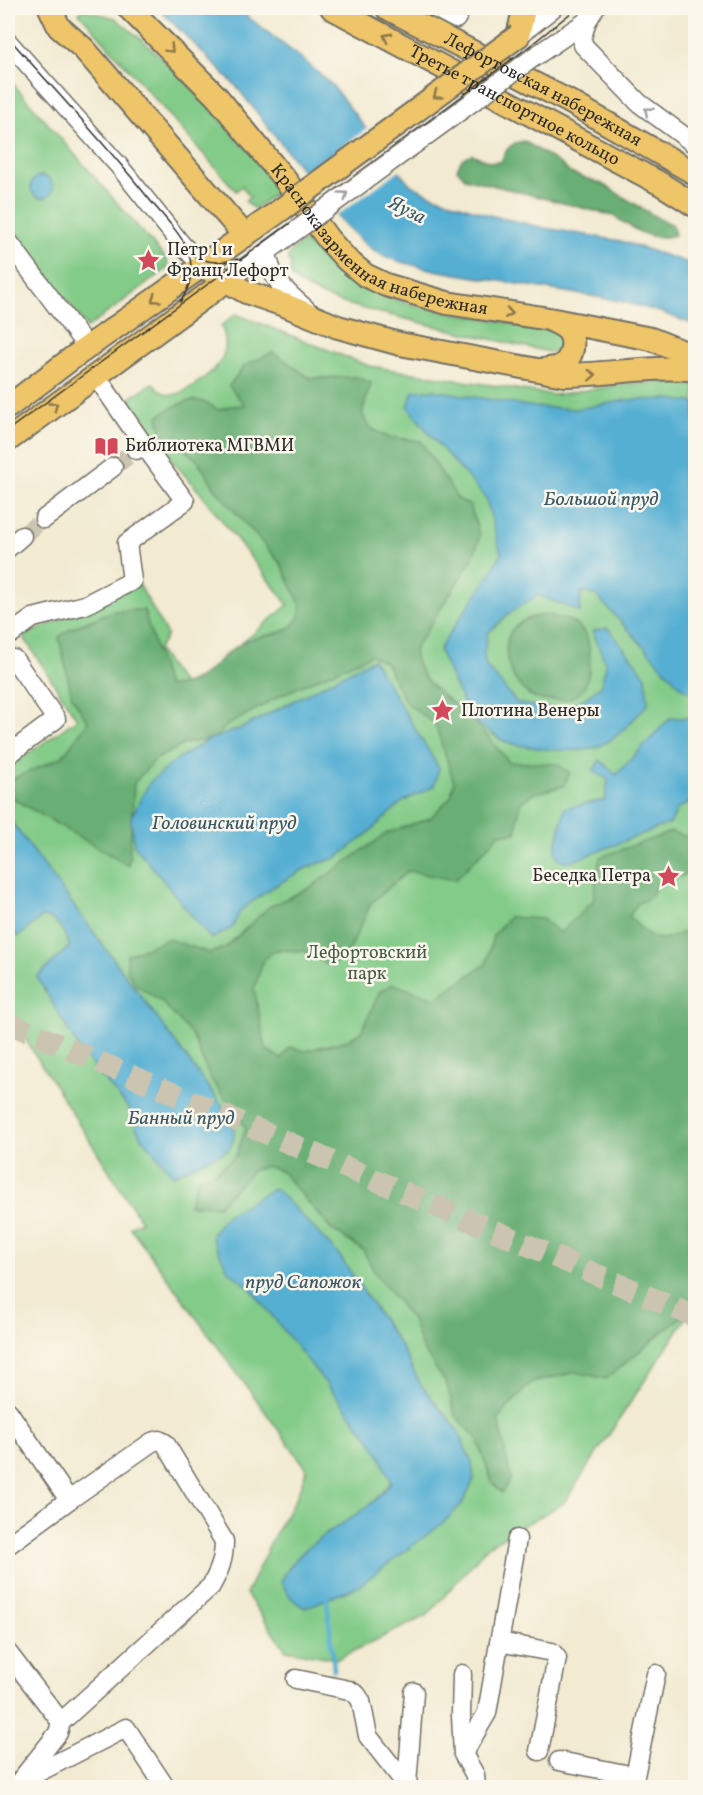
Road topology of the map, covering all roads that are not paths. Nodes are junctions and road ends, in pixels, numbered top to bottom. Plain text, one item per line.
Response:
1 (50, 8) edge
2 (67, 8) edge
3 (129, 8) edge
4 (332, 8) edge
5 (387, 8) edge
6 (435, 8) edge
7 (462, 8) edge
8 (522, 8) edge
9 (553, 8) edge
10 (591, 14) edge
11 (518, 36) junction
12 (8, 42) edge
13 (84, 49) junction
14 (696, 145) edge
15 (696, 174) edge
16 (661, 184) junction
17 (696, 200) edge
18 (696, 206) edge
19 (245, 236) junction
20 (8, 241) edge
21 (267, 252) junction
22 (202, 265) junction
23 (226, 281) junction
24 (315, 317) junction
25 (549, 319) junction
26 (87, 347) junction
27 (696, 357) edge
28 (534, 370) junction
29 (696, 370) edge
30 (96, 376) junction
31 (8, 407) edge
32 (8, 441) edge
33 (114, 467) tunnel mouth
34 (45, 519) tunnel mouth
35 (22, 536) tunnel mouth
36 (8, 548) edge
37 (8, 636) edge
38 (14, 659) dead end
39 (8, 755) edge
40 (8, 1411) edge
41 (69, 1500) junction
42 (517, 1539) dead end
43 (8, 1545) edge
44 (499, 1642) junction
45 (8, 1653) edge
46 (462, 1674) dead end
47 (656, 1674) dead end
48 (296, 1678) dead end
49 (414, 1692) dead end
50 (61, 1722) junction
51 (539, 1751) dead end
52 (463, 1754) junction
53 (559, 1761) dead end
54 (40, 1781) edge
55 (634, 1782) edge
56 (408, 1786) edge
57 (15, 1787) edge
58 (166, 1788) edge
59 (476, 1788) edge

1 - 13 main road
2 - 13 main road
3 -> 25 main road, Красноказарменная набережная
16 -> 4 main road, Третье транспортное кольцо
5 - 15 main road, Лефортовская набережная
6 - 7 street
8 - 11 main road
9 - 11 street
14 -> 10 street
21 -> 10 street, bridge
11 -> 19 main road, bridge
12 - 22 street
13 - 19 main road
16 - 17 main road
16 - 18 main road, Третье транспортное кольцо
19 - 22 main road
20 - 26 street
21 - 23 street
21 - 24 street
22 - 23 main road
22 -> 26 main road
23 - 24 main road
23 - 30 main road
24 - 28 main road
25 - 27 main road, Красноказарменная набережная
25 - 28 main road
26 - 31 main road
28 -> 29 main road
32 -> 30 main road
30 - 37 street
33 - 34 street
35 - 36 street
38 - 39 street
40 - 41 street
41 - 43 street
41 - 50 street
42 - 44 street
44 - 51 street
44 - 52 street
45 - 50 street
46 - 52 street
47 - 55 street
48 - 56 street
49 - 56 street
50 - 57 street
52 - 59 street
53 - 55 street
54 - 57 street
54 - 58 street

